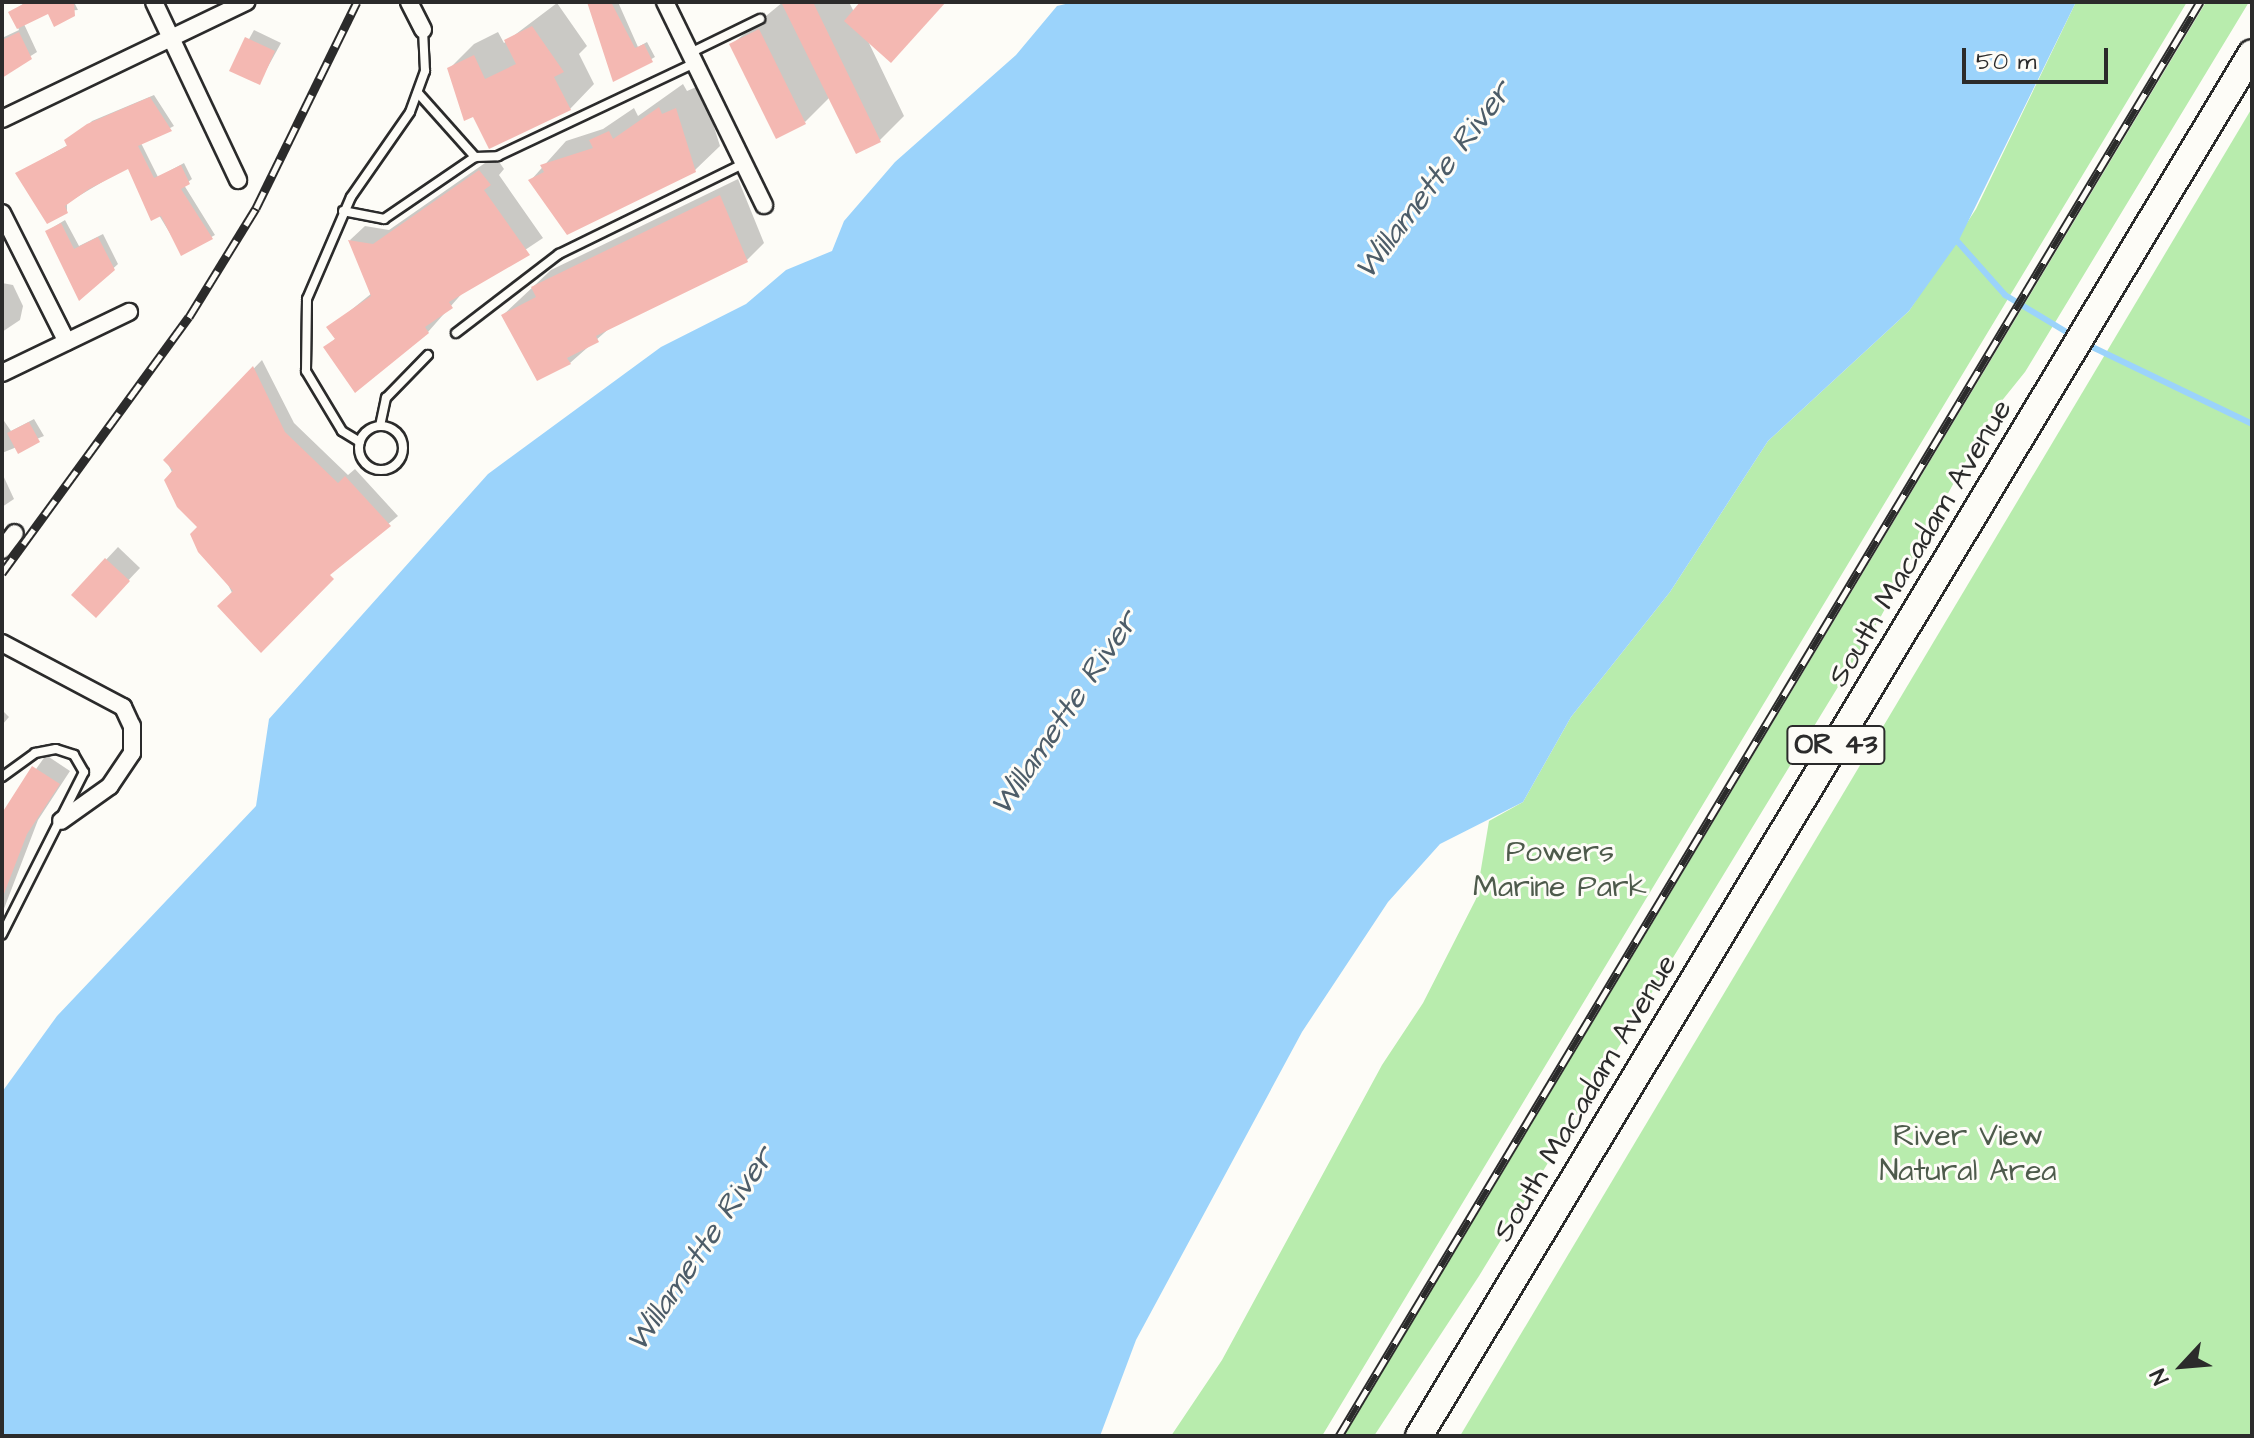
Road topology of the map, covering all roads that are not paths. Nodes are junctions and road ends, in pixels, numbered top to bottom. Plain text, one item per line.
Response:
1 (154, 2) edge
2 (246, 2) edge
3 (409, 2) edge
4 (665, 2) edge
5 (760, 19) dead end
6 (423, 30) joint
7 (171, 37) junction
8 (2252, 53) edge
9 (692, 58) junction
10 (418, 93) junction
11 (2, 119) edge
12 (475, 157) junction
13 (743, 164) junction
14 (238, 180) dead end
15 (764, 205) dead end
16 (343, 211) junction
17 (2, 213) edge
18 (129, 312) dead end
19 (456, 333) dead end
20 (67, 342) junction
21 (428, 355) dead end
22 (2, 373) edge
23 (380, 426) junction
24 (360, 442) junction
25 (15, 533) dead end
26 (2, 550) edge
27 (2, 643) edge
28 (2, 777) edge
29 (61, 821) junction
30 (2, 934) edge
31 (1419, 1436) edge

1 - 7 street
2 - 7 street
3 - 6 street
4 - 9 street
5 - 9 lane
6 - 10 lane
7 - 11 street
7 - 14 street
8 - 31 main road, South Macadam Avenue / OR 43
9 - 12 lane
9 - 13 street
10 - 12 lane
10 - 16 lane
12 - 16 lane
13 - 15 street
13 - 19 lane
16 - 24 lane
17 - 20 street
18 - 20 street
20 - 22 street
21 - 23 lane
23 - 24 lane
23 - 24 lane
25 - 26 street
27 - 29 street
28 - 29 lane
29 - 30 lane

